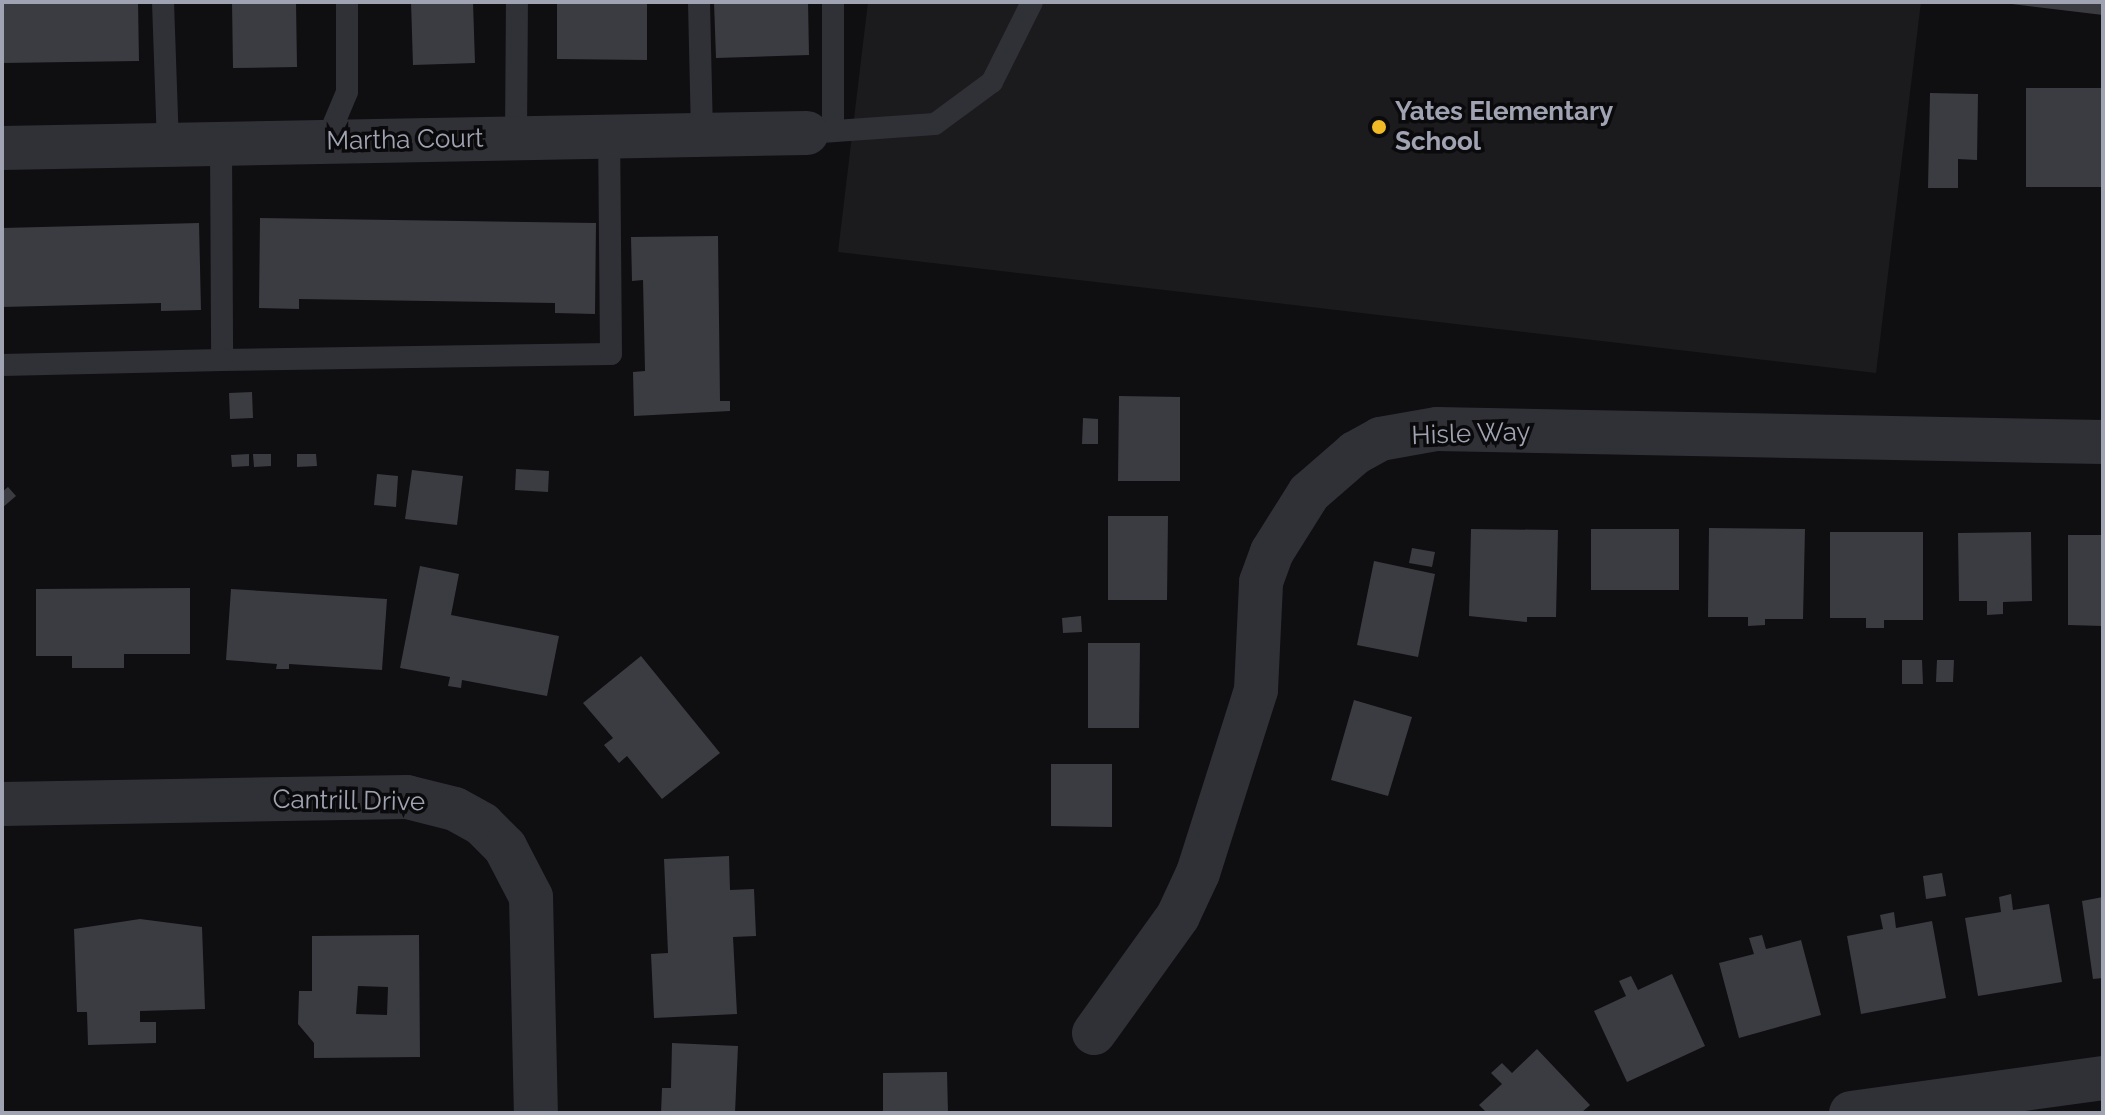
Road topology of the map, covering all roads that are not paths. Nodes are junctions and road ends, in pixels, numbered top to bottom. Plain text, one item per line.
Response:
1 (163, 2) edge
2 (347, 2) edge
3 (517, 2) edge
4 (699, 2) edge
5 (833, 2) edge
6 (1032, 2) edge
7 (820, 132) junction
8 (702, 135) junction
9 (609, 136) junction
10 (516, 138) junction
11 (326, 142) junction
12 (221, 143) junction
13 (168, 144) junction
14 (2, 148) edge
15 (222, 360) junction
16 (2, 365) edge
17 (2103, 442) edge
18 (2, 804) edge
19 (1094, 1033) dead end
20 (2103, 1078) edge
21 (536, 1113) edge
22 (1851, 1113) edge

1 - 13 lane
2 - 11 lane
3 - 10 lane
4 - 8 lane
5 - 7 lane
6 - 7 lane
7 - 8 street, Martha Court
8 - 9 street, Martha Court
9 - 10 street, Martha Court
9 - 15 lane
10 - 11 street, Martha Court
11 - 12 street, Martha Court
12 - 13 street, Martha Court
12 - 15 lane
13 - 14 street, Martha Court
15 - 16 lane
17 - 19 street, Hisle Way
18 - 21 street, Cantrill Drive
20 - 22 street

